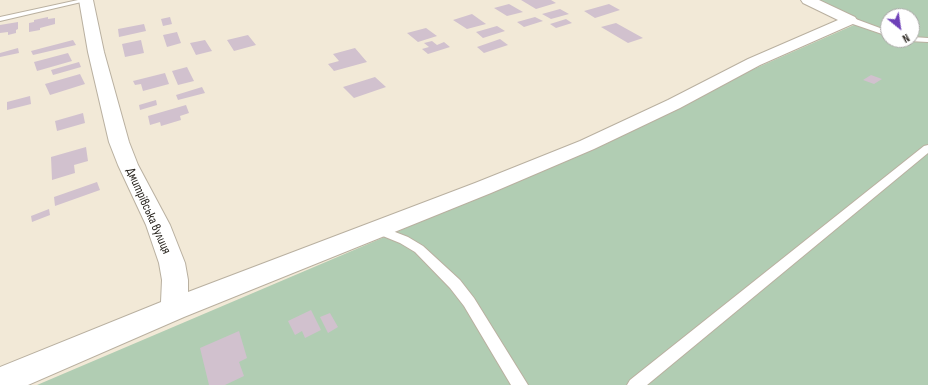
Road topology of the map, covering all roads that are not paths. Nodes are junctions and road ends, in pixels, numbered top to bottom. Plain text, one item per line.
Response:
1 (86, 0) edge
2 (808, 0) edge
3 (0, 19) edge
4 (850, 20) junction
5 (880, 31) edge
6 (928, 148) edge
7 (377, 229) junction
8 (174, 309) junction
9 (0, 382) edge
10 (520, 385) edge
11 (635, 385) edge

1 - 3 lane
1 - 8 street, Дмитрівська вулиця
2 - 4 street
4 - 5 lane
4 - 7 street
6 - 11 lane
7 - 8 street
7 - 10 lane
8 - 9 street

